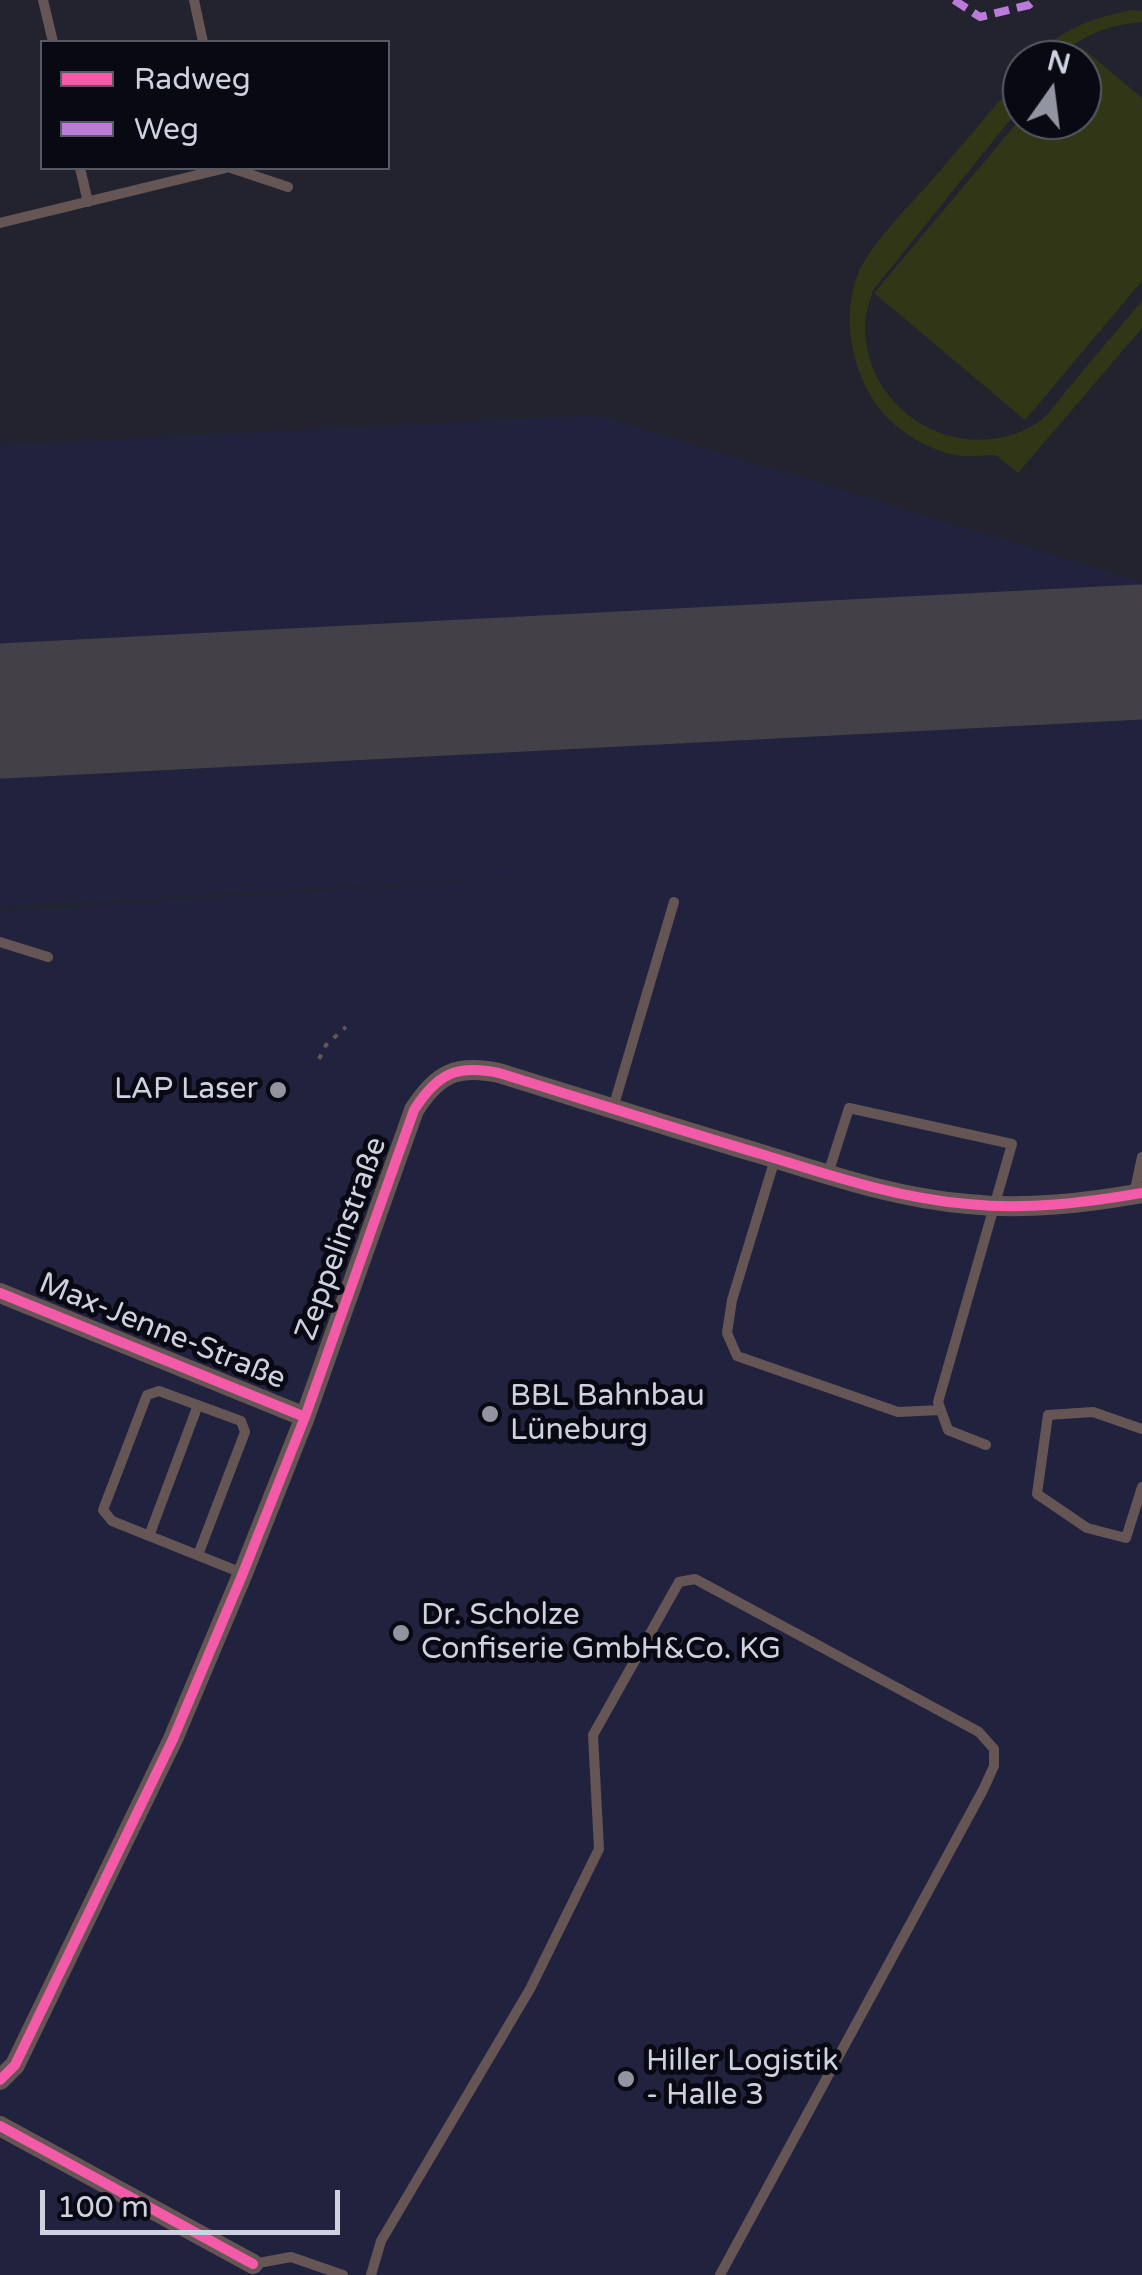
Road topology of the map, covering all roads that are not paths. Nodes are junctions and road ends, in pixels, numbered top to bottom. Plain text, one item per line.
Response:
1 (43, 0) edge
2 (194, 0) edge
3 (52, 40) edge
4 (203, 40) edge
5 (80, 170) edge
6 (221, 170) edge
7 (236, 170) edge
8 (288, 186) dead end
9 (88, 202) junction
10 (0, 223) edge
11 (674, 902) dead end
12 (0, 942) edge
13 (48, 957) dead end
14 (612, 1109) junction
15 (1142, 1157) edge
16 (775, 1159) junction
17 (827, 1175) junction
18 (1138, 1194) edge
19 (994, 1205) junction
20 (0, 1293) edge
21 (198, 1405) junction
22 (941, 1410) junction
23 (305, 1418) junction
24 (1142, 1429) edge
25 (986, 1446) dead end
26 (1142, 1486) edge
27 (149, 1536) junction
28 (198, 1555) junction
29 (243, 1573) junction
30 (0, 2080) edge
31 (0, 2126) edge
32 (253, 2264) joint
33 (342, 2275) edge
34 (371, 2275) edge
35 (720, 2275) edge

1 - 3 lane
2 - 4 lane
5 - 9 lane
6 - 9 lane
7 - 8 lane
9 - 10 lane
11 - 14 lane
12 - 13 lane
14 - 16 street, Zeppelinstraße
14 - 23 street, Zeppelinstraße
15 - 18 lane
16 - 17 street, Zeppelinstraße
16 - 22 lane
17 - 19 street, Zeppelinstraße
17 - 19 lane
18 - 19 street, Zeppelinstraße
19 - 22 lane
20 - 23 street, Max-Jenne-Straße
21 - 27 lane
21 - 27 lane
21 - 28 lane
22 - 25 lane
23 - 29 street, Zeppelinstraße
24 - 26 lane
27 - 28 lane
28 - 29 lane
29 - 30 street, Zeppelinstraße
31 - 32 street
32 - 33 lane
34 - 35 lane

